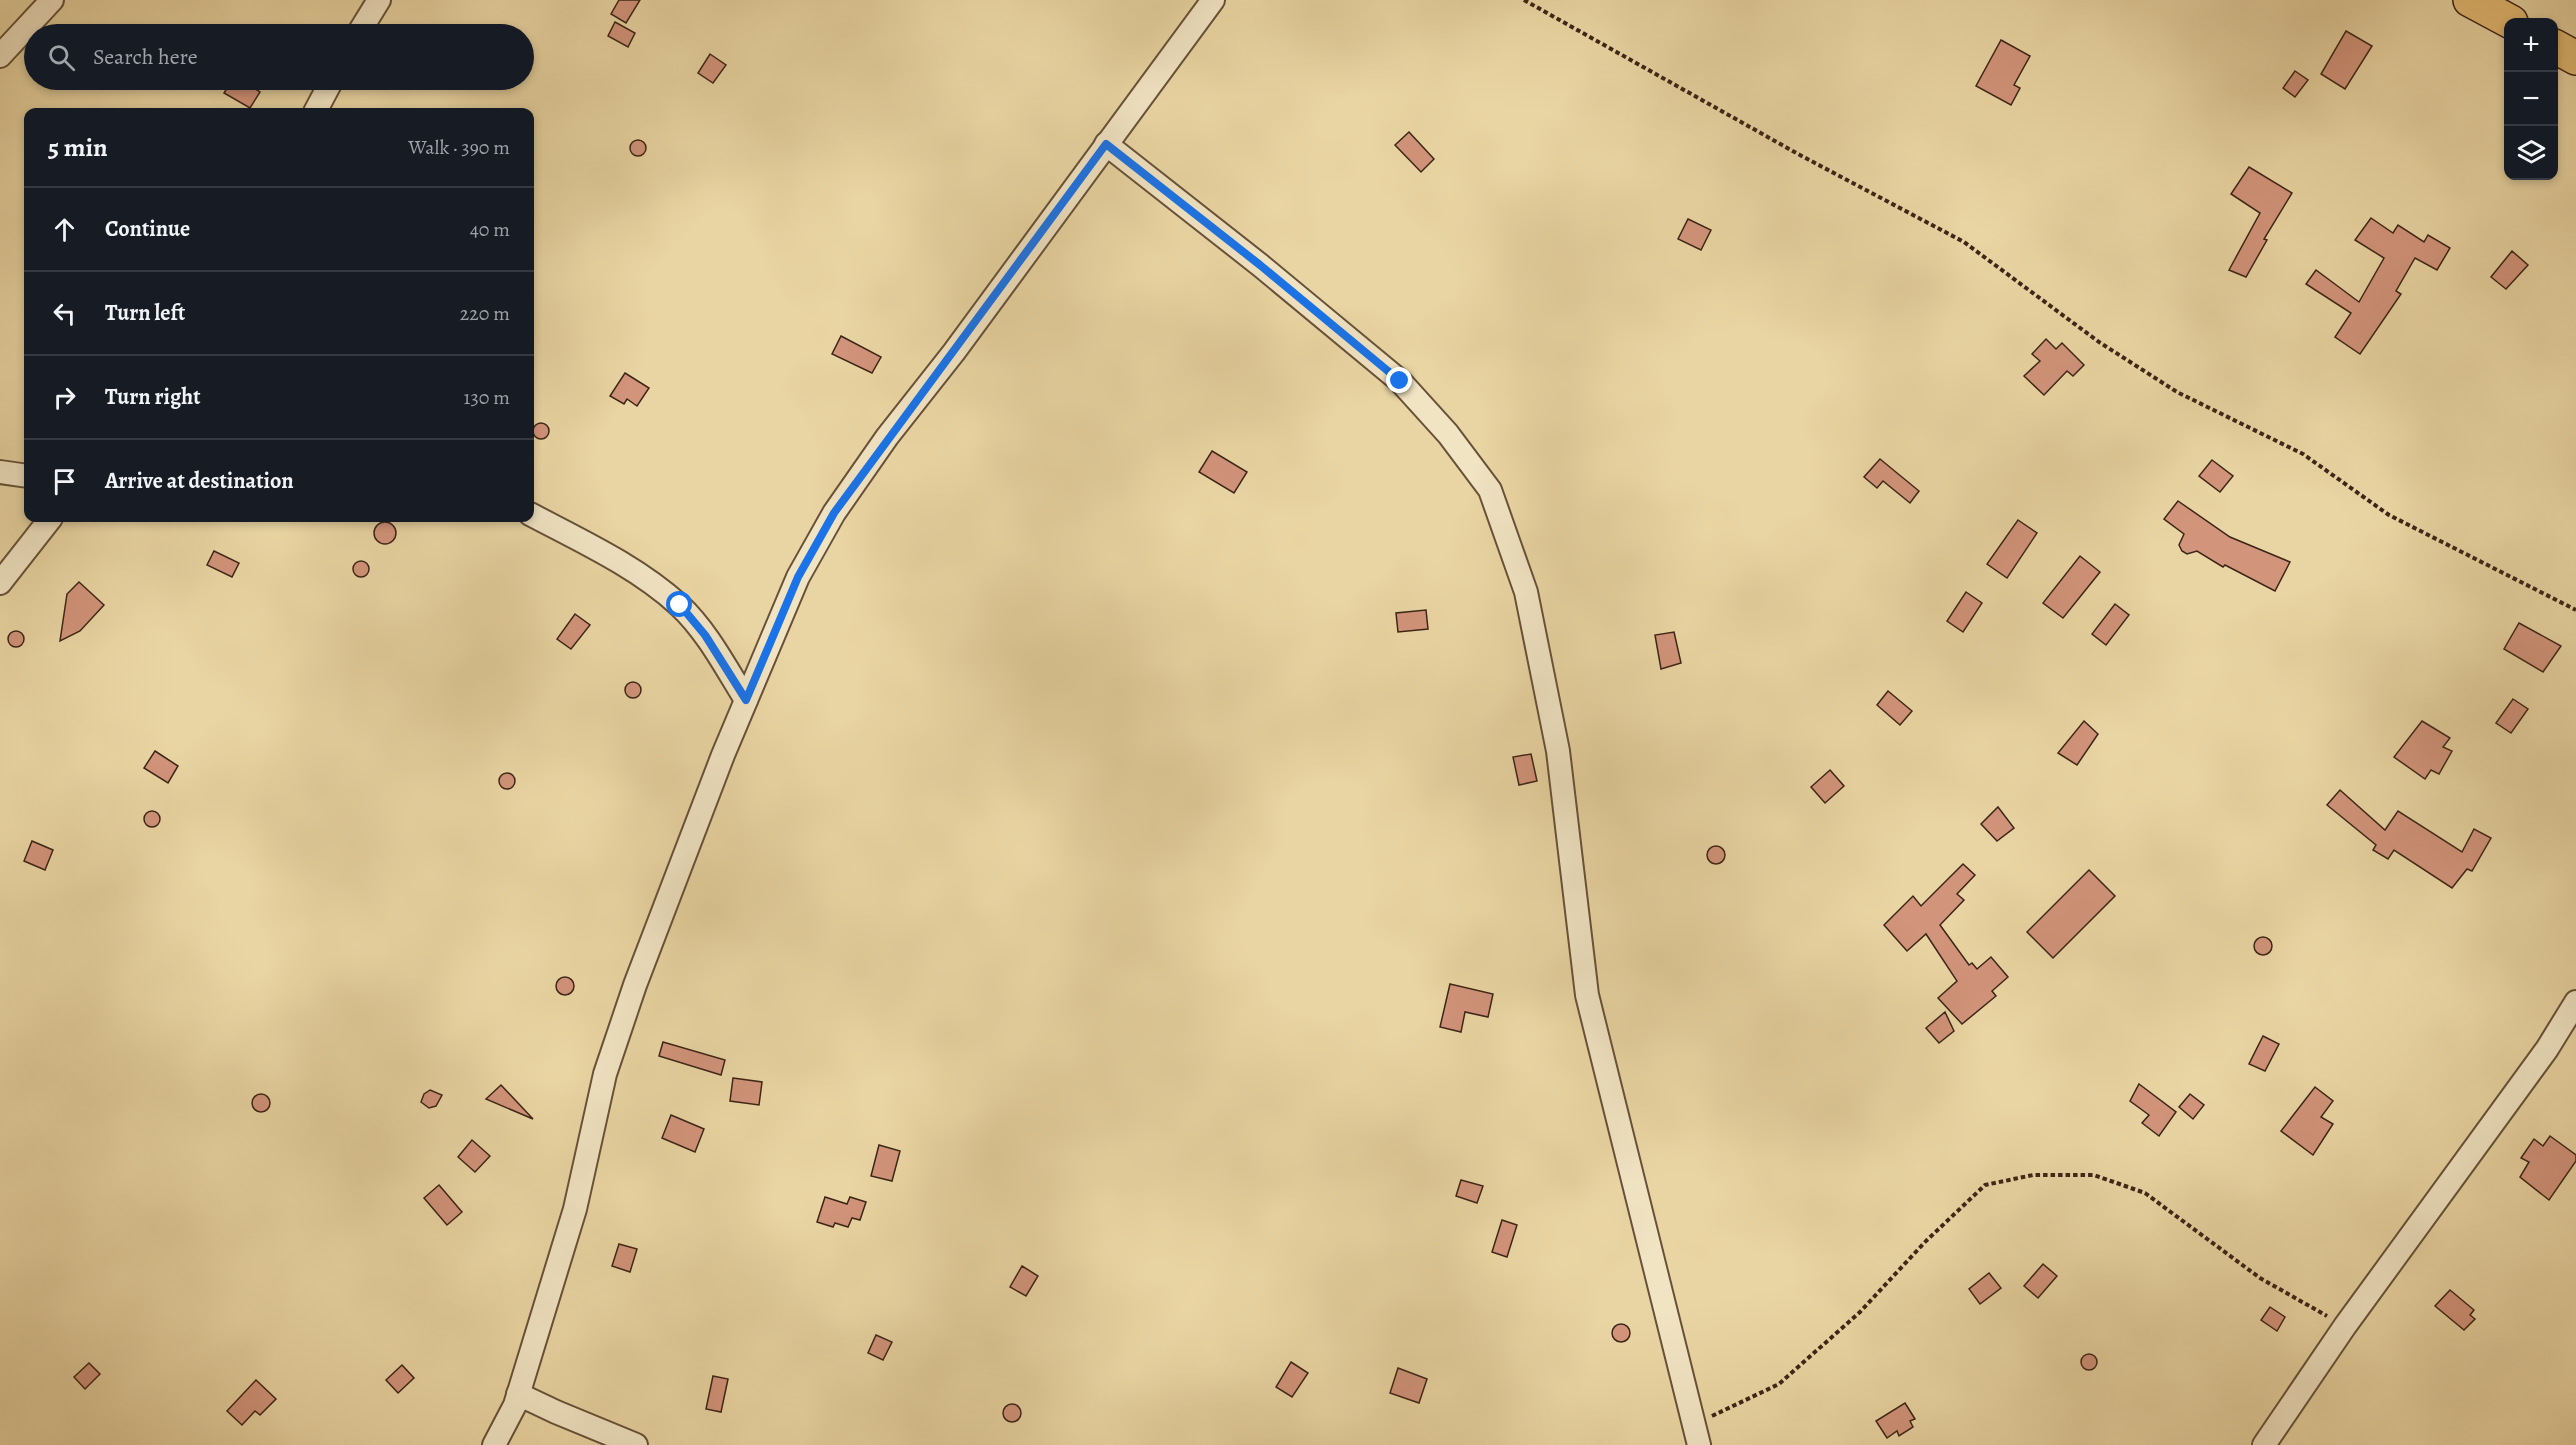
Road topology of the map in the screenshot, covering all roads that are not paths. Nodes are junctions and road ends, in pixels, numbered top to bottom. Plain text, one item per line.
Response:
1 (52, 0) edge
2 (379, 0) edge
3 (1213, 0) edge
4 (2470, 0) edge
5 (2504, 18) edge
6 (30, 24) edge
7 (364, 24) edge
8 (24, 30) edge
9 (2558, 49) edge
10 (0, 56) edge
11 (2576, 58) edge
12 (327, 90) edge
13 (317, 108) edge
14 (1106, 144) junction
15 (0, 472) edge
16 (24, 475) edge
17 (534, 516) edge
18 (48, 522) edge
19 (0, 583) edge
20 (746, 700) junction
21 (2576, 1002) edge
22 (518, 1394) junction
23 (1694, 1438) edge
24 (494, 1445) edge
25 (636, 1445) edge
26 (2264, 1445) edge

1 - 6 street
2 - 7 street
3 - 14 street
4 - 5 main road
8 - 10 street
9 - 11 main road
12 - 13 street
14 - 20 street
14 - 23 street
15 - 16 street
17 - 20 street
18 - 19 street
20 - 22 street
21 - 26 street
22 - 24 street
22 - 25 street

